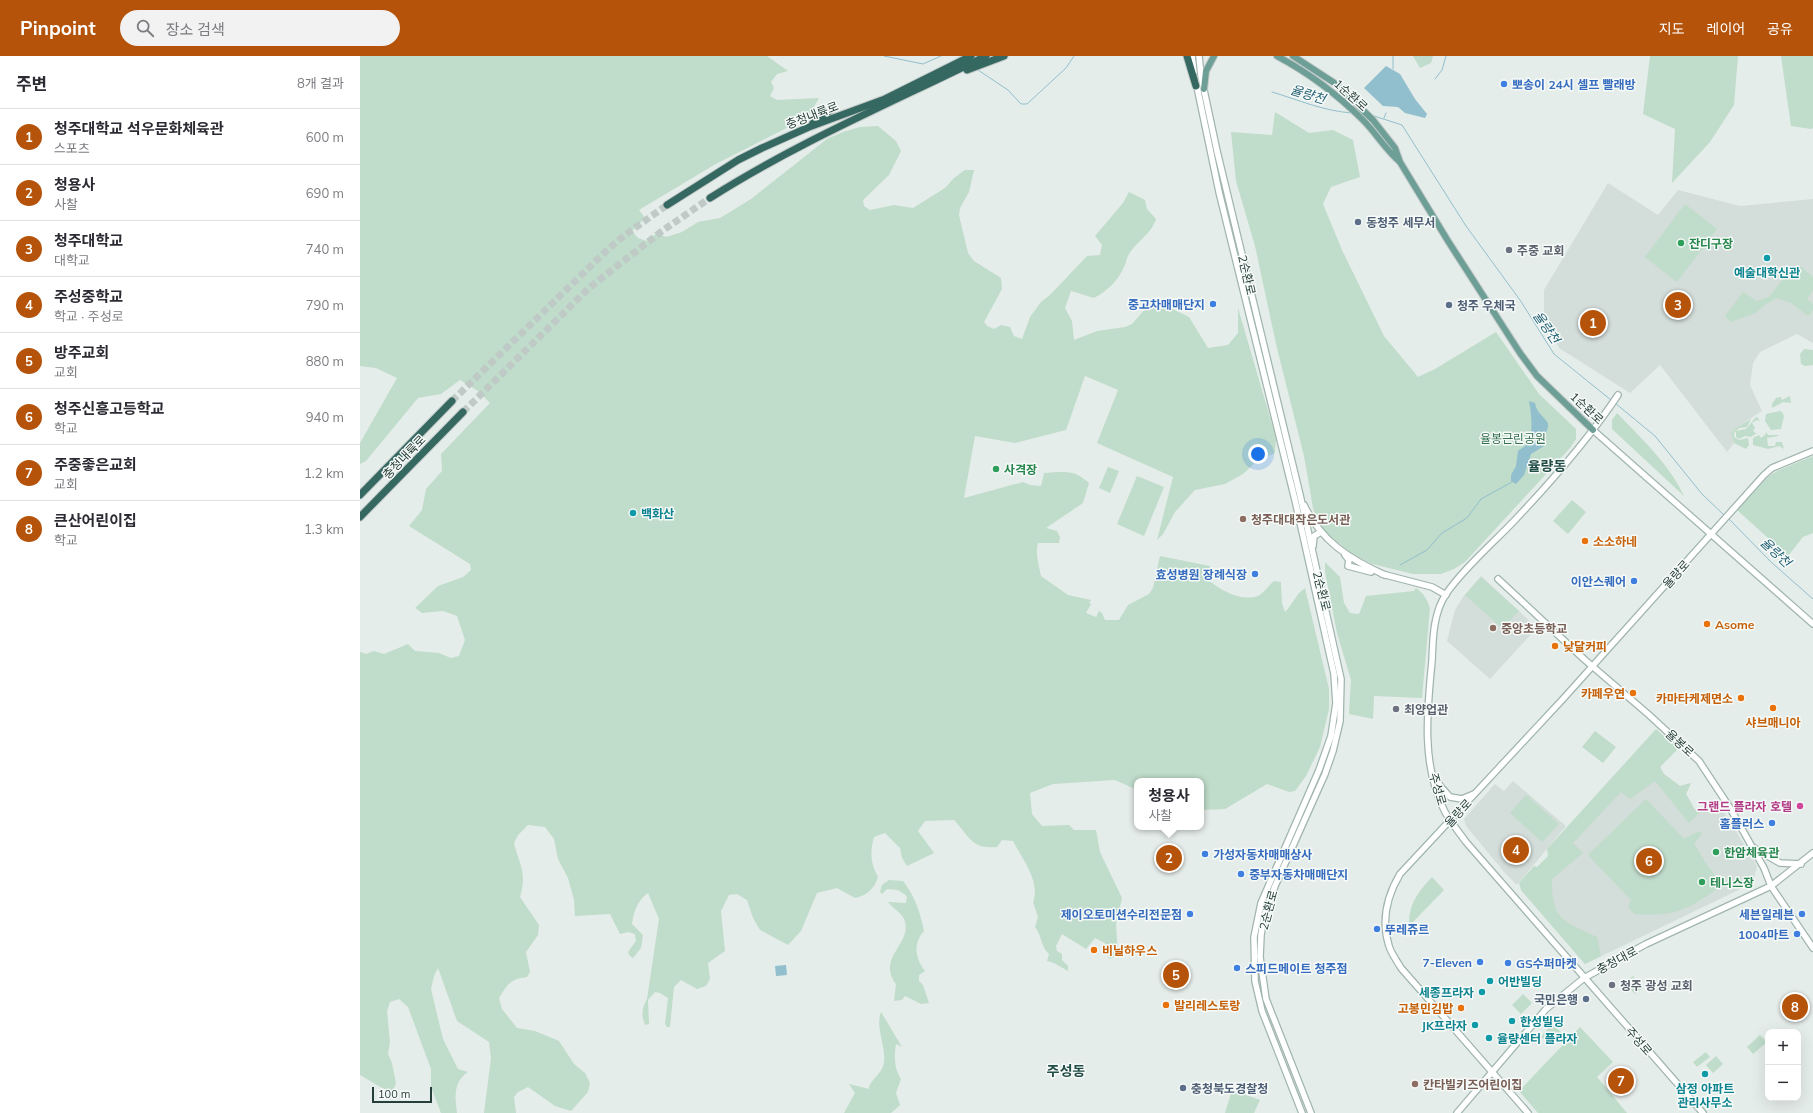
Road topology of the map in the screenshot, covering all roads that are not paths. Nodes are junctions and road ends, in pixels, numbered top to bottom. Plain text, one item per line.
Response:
1 (986, 56) edge
2 (1004, 56) edge
3 (1187, 56) edge
4 (1192, 56) edge
5 (1199, 56) edge
6 (1214, 56) edge
7 (1277, 56) edge
8 (1293, 56) edge
9 (973, 60) edge
10 (966, 71) dead end
11 (926, 82) junction
12 (1196, 86) junction
13 (1204, 89) junction
14 (831, 110) dead end
15 (803, 130) junction
16 (1400, 162) junction
17 (710, 198) tunnel mouth
18 (667, 205) tunnel mouth
19 (1618, 396) dead end
20 (452, 401) tunnel mouth
21 (463, 412) tunnel mouth
22 (1593, 430) junction
23 (1813, 451) edge
24 (360, 495) edge
25 (1300, 495) junction
26 (360, 517) edge
27 (1321, 532) junction
28 (1712, 534) junction
29 (1312, 550) junction
30 (1345, 555) junction
31 (1385, 575) junction
32 (1498, 579) dead end
33 (1446, 594) junction
34 (1813, 624) edge
35 (1592, 666) junction
36 (1433, 774) junction
37 (1476, 794) junction
38 (1451, 821) junction
39 (1751, 846) junction
40 (1813, 853) edge
41 (1802, 864) junction
42 (1771, 886) junction
43 (1813, 948) edge
44 (1584, 978) junction
45 (1491, 1072) junction
46 (1457, 1112) edge
47 (1302, 1113) edge
48 (1310, 1113) edge
49 (1528, 1113) edge
50 (1703, 1113) edge

1 - 9 highway, 충청내륙로
2 - 9 highway
3 - 12 highway
4 - 12 street, 2순환로
5 - 13 street, 2순환로
6 - 13 main road
7 - 16 main road, 1순환로
8 - 16 main road, 1순환로
9 - 10 highway
9 - 11 highway, 충청내륙로
11 - 15 highway, 충청내륙로
11 - 17 highway, 충청내륙로
12 - 47 street, 2순환로
13 - 25 street, 2순환로
14 - 15 highway
15 - 18 highway, 충청내륙로
16 - 22 main road, 1순환로
19 - 22 street, 주성로
20 - 24 highway, 충청내륙로
21 - 26 highway, 충청내륙로
22 - 28 street, 1순환로
22 - 33 street, 주성로
23 - 28 street, 율량로
25 - 27 street
25 - 29 street, 2순환로
27 - 29 street
27 - 30 street
28 - 34 street, 1순환로
28 - 35 street, 율량로
29 - 48 street, 2순환로
30 - 31 street
30 - 31 street
31 - 33 street
32 - 35 street, 율봉로
33 - 36 street, 주성로
35 - 37 street, 율량로
35 - 39 street, 율봉로
36 - 37 street
36 - 38 street, 주성로
37 - 38 street, 율량로
38 - 44 street, 주성로
38 - 45 street, 율량로
39 - 41 street
39 - 42 street, 율봉로
40 - 41 street, 충청대로
41 - 42 street, 충청대로
42 - 43 street, 율봉로
42 - 44 street, 충청대로
44 - 45 street, 충청대로
44 - 50 street, 주성로
45 - 46 street, 충청대로
45 - 49 street, 율량로

